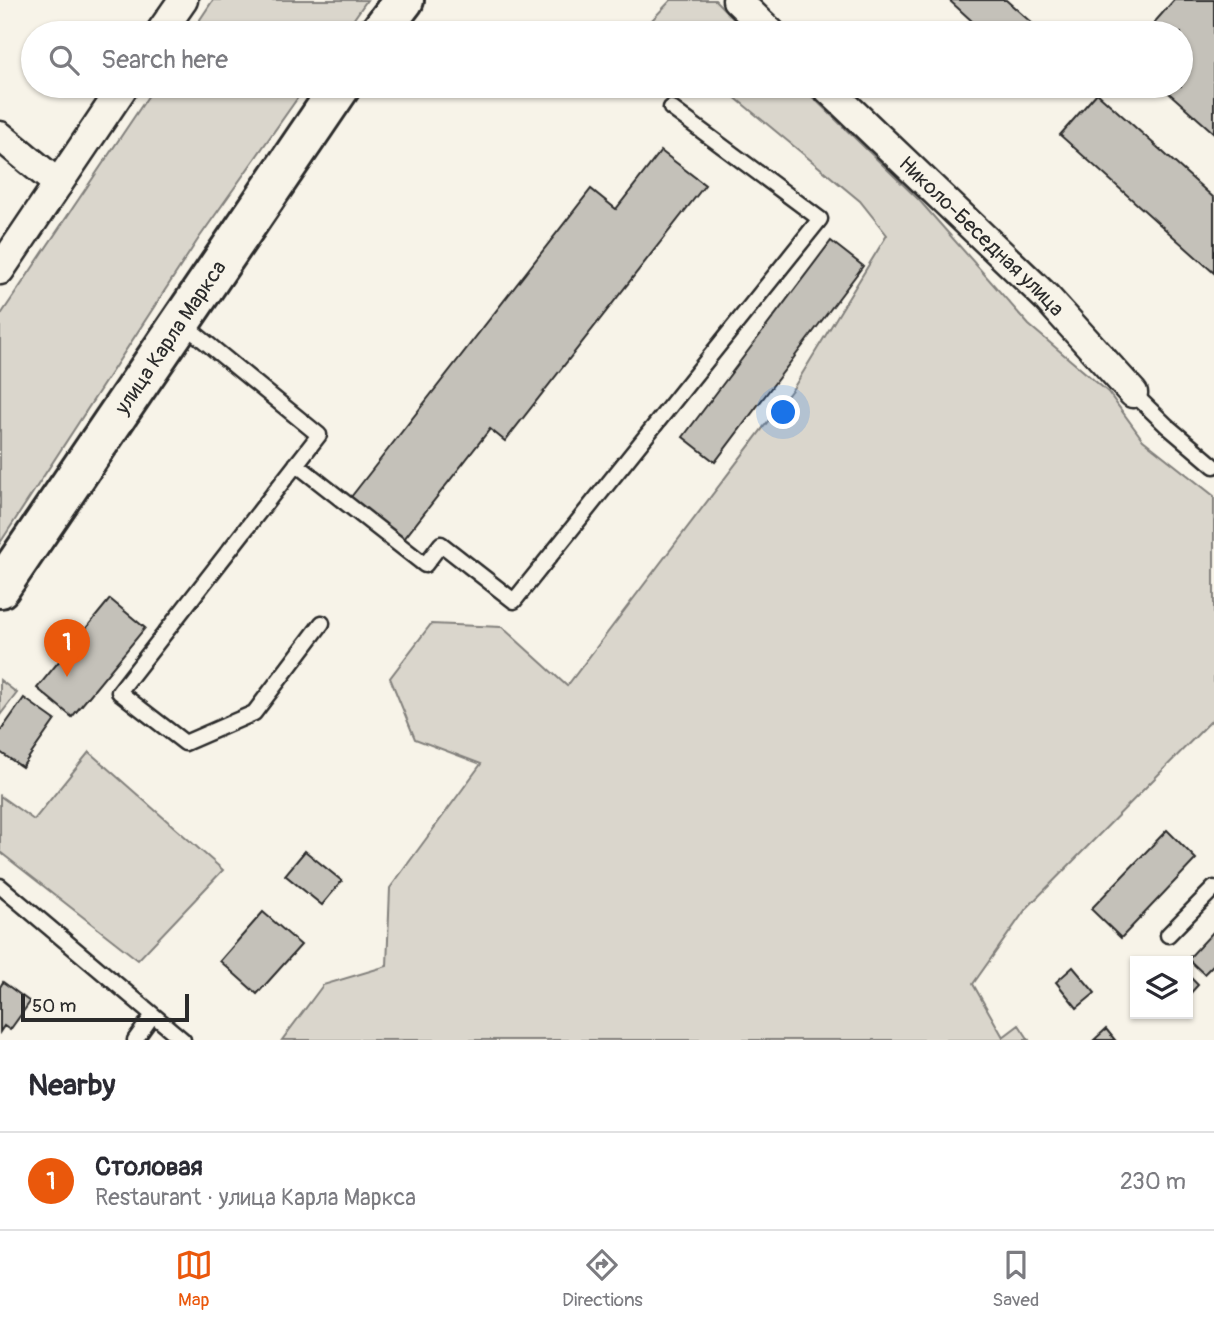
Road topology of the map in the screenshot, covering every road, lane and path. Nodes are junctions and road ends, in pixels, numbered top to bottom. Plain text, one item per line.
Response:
1 (183, 0) edge
2 (404, 0) edge
3 (737, 0) edge
4 (168, 21) edge
5 (388, 21) edge
6 (759, 21) edge
7 (116, 98) edge
8 (333, 98) edge
9 (838, 98) edge
10 (671, 108) dead end
11 (0, 136) edge
12 (58, 184) junction
13 (0, 270) edge
14 (180, 321) junction
15 (1133, 393) joint
16 (296, 464) junction
17 (1214, 466) edge
18 (0, 588) edge
19 (322, 623) dead end
20 (0, 886) edge
21 (1214, 888) edge
22 (1168, 935) dead end
23 (153, 1015) junction
24 (135, 1040) edge
25 (183, 1040) edge

1 - 4 street
2 - 5 main road
3 - 6 street
7 - 12 street
8 - 14 main road, улица Карла Маркса
9 - 15 street, Николо-Беседная улица
10 - 16 lane
11 - 12 street
12 - 13 street
14 - 16 lane
14 - 18 main road, улица Карла Маркса
15 - 17 lane
16 - 19 lane
20 - 23 lane
21 - 22 lane
23 - 24 lane
23 - 25 lane

